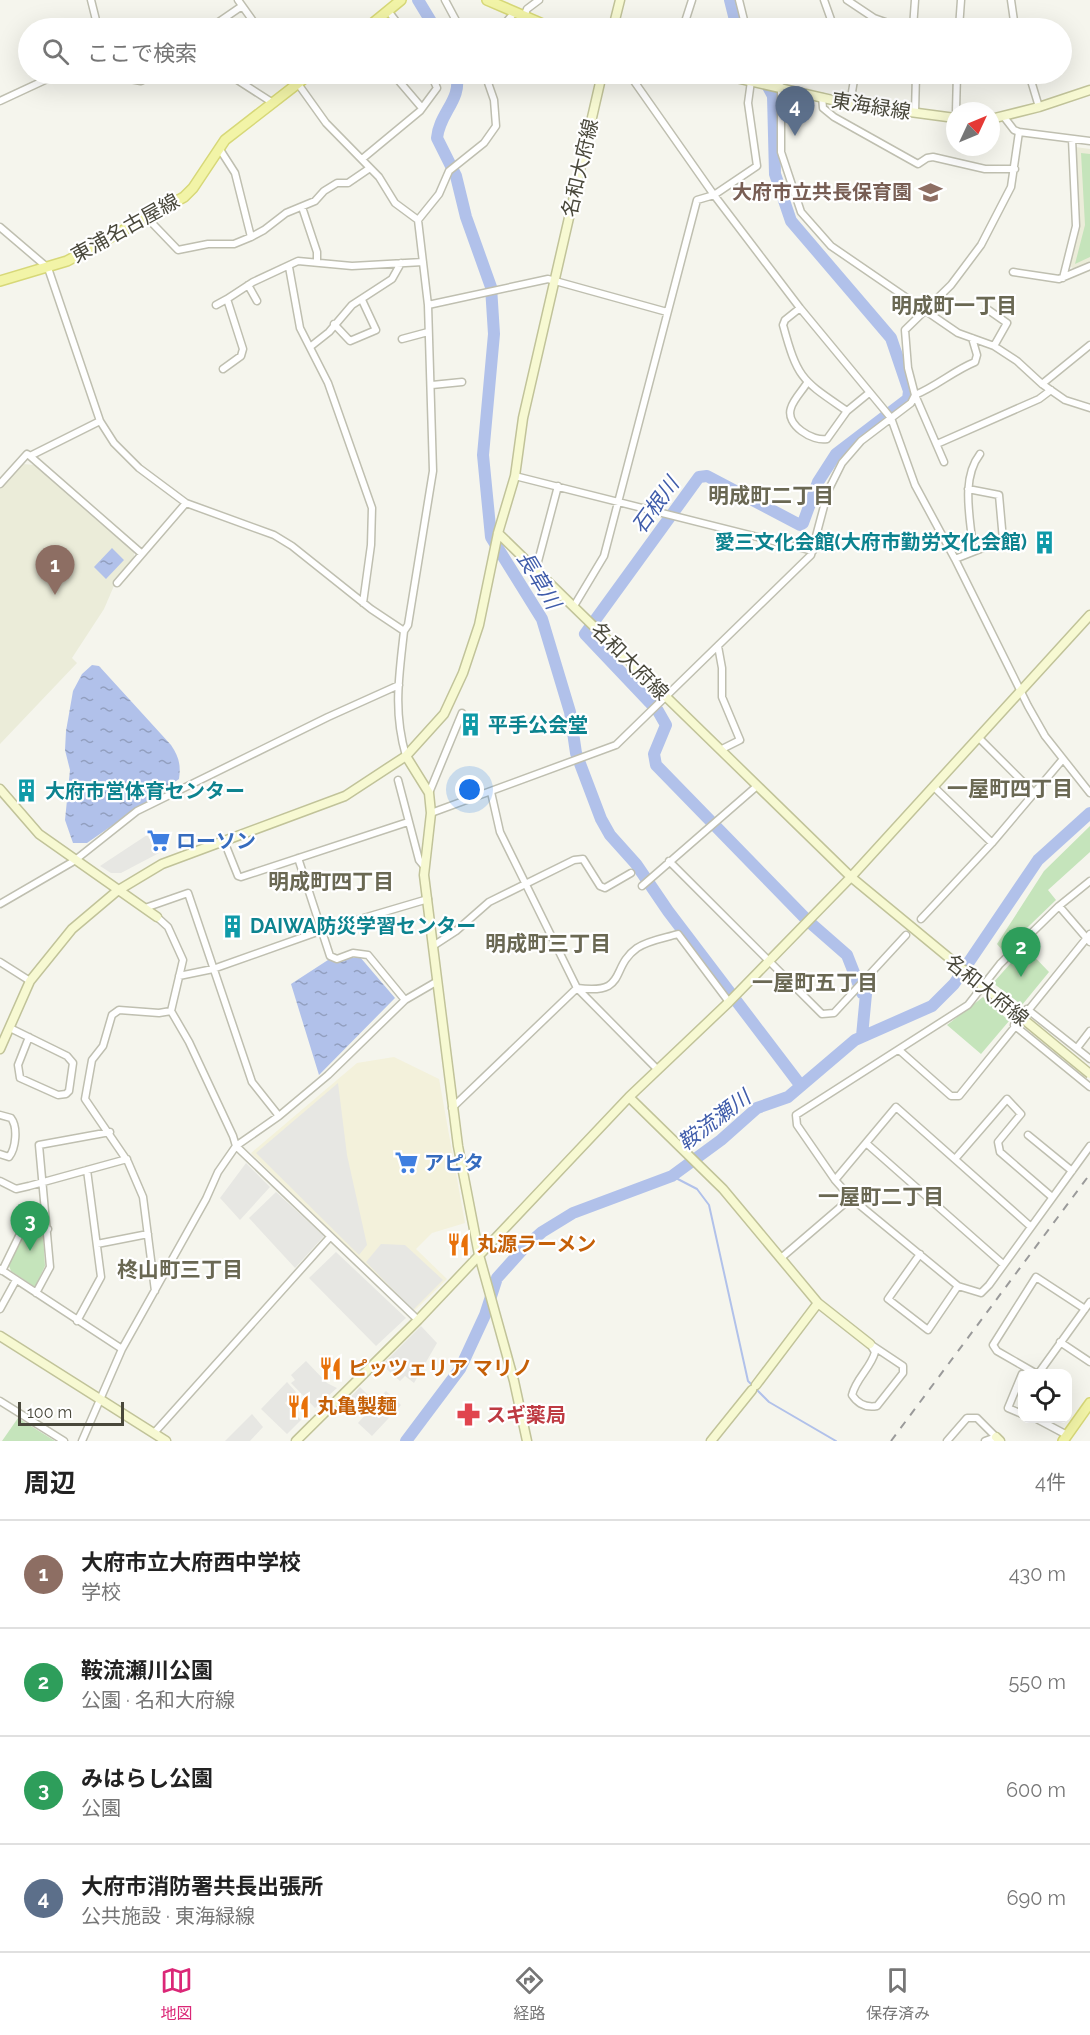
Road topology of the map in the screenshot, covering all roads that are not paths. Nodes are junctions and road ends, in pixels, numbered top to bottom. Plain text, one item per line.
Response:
1 (91, 0) edge
2 (238, 0) edge
3 (401, 0) edge
4 (445, 0) edge
5 (487, 0) edge
6 (539, 0) edge
7 (620, 0) edge
8 (692, 0) edge
9 (739, 0) edge
10 (824, 0) edge
11 (847, 0) edge
12 (915, 0) edge
13 (961, 0) edge
14 (1011, 0) edge
15 (242, 6) junction
16 (389, 12) junction
17 (514, 13) junction
18 (524, 17) joint
19 (96, 18) edge
20 (225, 18) edge
21 (251, 18) edge
22 (381, 18) edge
23 (394, 18) edge
24 (455, 18) edge
25 (510, 18) edge
26 (616, 18) edge
27 (686, 18) edge
28 (744, 18) edge
29 (830, 18) edge
30 (874, 18) edge
31 (914, 18) edge
32 (960, 18) edge
33 (1014, 18) edge
34 (37, 84) edge
35 (244, 84) edge
36 (297, 84) edge
37 (299, 84) edge
38 (402, 84) edge
39 (435, 84) edge
40 (488, 84) edge
41 (600, 84) edge
42 (636, 84) edge
43 (753, 84) edge
44 (765, 84) edge
45 (853, 84) edge
46 (916, 84) edge
47 (957, 84) edge
48 (1032, 84) edge
49 (776, 86) junction
50 (1090, 90) edge
51 (822, 98) junction
52 (0, 101) edge
53 (956, 102) edge
54 (273, 103) junction
55 (850, 104) junction
56 (1039, 107) junction
57 (422, 108) junction
58 (915, 113) junction
59 (946, 117) edge
60 (1004, 117) junction
61 (1000, 118) edge
62 (1019, 132) junction
63 (1072, 139) junction
64 (1090, 141) edge
65 (219, 147) junction
66 (362, 159) junction
67 (370, 168) junction
68 (1015, 169) junction
69 (714, 195) junction
70 (302, 207) junction
71 (150, 216) junction
72 (418, 220) junction
73 (0, 227) edge
74 (251, 237) junction
75 (316, 262) junction
76 (423, 262) junction
77 (401, 263) junction
78 (1090, 266) edge
79 (290, 267) dead end
80 (48, 268) junction
81 (1013, 272) dead end
82 (1063, 278) junction
83 (0, 281) edge
84 (554, 282) junction
85 (248, 285) junction
86 (228, 298) junction
87 (362, 300) junction
88 (257, 301) dead end
89 (216, 305) dead end
90 (428, 305) junction
91 (800, 308) junction
92 (987, 309) dead end
93 (923, 311) junction
94 (667, 312) junction
95 (334, 324) junction
96 (428, 332) junction
97 (972, 338) junction
98 (402, 339) dead end
99 (1090, 345) edge
100 (994, 346) junction
101 (310, 347) junction
102 (223, 369) dead end
103 (462, 382) dead end
104 (807, 383) junction
105 (1042, 384) junction
106 (432, 385) junction
107 (1051, 390) junction
108 (869, 393) junction
109 (915, 395) junction
110 (1090, 408) edge
111 (847, 411) junction
112 (888, 415) junction
113 (100, 421) junction
114 (938, 444) junction
115 (980, 454) dead end
116 (30, 456) junction
117 (944, 462) dead end
118 (515, 476) junction
119 (0, 484) edge
120 (558, 486) junction
121 (968, 489) junction
122 (620, 502) junction
123 (186, 503) junction
124 (498, 536) junction
125 (974, 550) junction
126 (813, 551) junction
127 (141, 554) junction
128 (956, 559) junction
129 (536, 569) junction
130 (117, 583) dead end
131 (363, 603) junction
132 (574, 606) junction
133 (1090, 615) edge
134 (404, 632) junction
135 (718, 646) junction
136 (399, 685) junction
137 (1022, 689) junction
138 (666, 697) junction
139 (462, 713) dead end
140 (978, 737) junction
141 (720, 750) junction
142 (406, 756) junction
143 (1063, 759) junction
144 (398, 780) dead end
145 (757, 786) junction
146 (934, 787) junction
147 (0, 789) edge
148 (491, 792) junction
149 (429, 793) junction
150 (1090, 793) edge
151 (1035, 794) junction
152 (431, 813) junction
153 (408, 822) junction
154 (224, 841) junction
155 (992, 843) junction
156 (298, 858) junction
157 (74, 861) junction
158 (669, 861) junction
159 (424, 866) junction
160 (631, 873) dead end
161 (851, 877) junction
162 (1090, 881) edge
163 (526, 883) junction
164 (642, 886) dead end
165 (117, 891) junction
166 (428, 899) junction
167 (0, 904) edge
168 (1059, 906) junction
169 (145, 908) junction
170 (158, 917) joint
171 (921, 919) dead end
172 (323, 930) junction
173 (906, 935) dead end
174 (1088, 938) edge
175 (433, 946) junction
176 (768, 961) junction
177 (0, 962) edge
178 (213, 969) junction
179 (179, 976) junction
180 (30, 981) junction
181 (436, 982) junction
182 (982, 986) junction
183 (577, 988) junction
184 (732, 998) junction
185 (405, 1000) junction
186 (1027, 1009) junction
187 (171, 1011) junction
188 (1014, 1025) junction
189 (10, 1028) junction
190 (1090, 1031) edge
191 (29, 1037) junction
192 (1077, 1048) junction
193 (0, 1050) edge
194 (899, 1050) junction
195 (1090, 1059) edge
196 (657, 1069) junction
197 (1090, 1074) edge
198 (1090, 1087) edge
199 (629, 1097) junction
200 (452, 1109) junction
201 (0, 1115) edge
202 (279, 1116) junction
203 (110, 1132) junction
204 (1028, 1135) dead end
205 (866, 1143) junction
206 (236, 1146) junction
207 (1090, 1146) edge
208 (0, 1154) edge
209 (127, 1159) junction
210 (955, 1159) junction
211 (87, 1170) junction
212 (1072, 1171) junction
213 (835, 1180) junction
214 (0, 1181) edge
215 (42, 1182) junction
216 (1052, 1197) junction
217 (851, 1198) junction
218 (1030, 1226) junction
219 (48, 1229) junction
220 (148, 1234) junction
221 (330, 1237) junction
222 (97, 1244) junction
223 (920, 1254) junction
224 (479, 1255) junction
225 (781, 1258) junction
226 (1003, 1264) junction
227 (1, 1270) edge
228 (16, 1280) junction
229 (958, 1286) junction
230 (155, 1292) junction
231 (36, 1293) junction
232 (1090, 1302) edge
233 (818, 1303) junction
234 (0, 1309) edge
235 (1085, 1309) junction
236 (418, 1320) junction
237 (77, 1321) junction
238 (0, 1336) edge
239 (1060, 1342) junction
240 (870, 1344) junction
241 (122, 1349) junction
242 (1090, 1362) edge
243 (1020, 1369) edge
244 (1041, 1369) edge
245 (1018, 1386) edge
246 (100, 1400) junction
247 (0, 1401) edge
248 (1090, 1403) edge
249 (1018, 1412) edge
250 (1041, 1423) edge
251 (154, 1433) junction
252 (1065, 1438) edge
253 (998, 1439) edge
254 (64, 1441) edge
255 (82, 1441) edge
256 (166, 1441) edge
257 (296, 1441) edge
258 (527, 1441) edge
259 (711, 1441) edge
260 (947, 1441) edge
261 (985, 1441) edge

1 - 19 street
2 - 15 street
3 - 16 main road
4 - 24 street
5 - 17 main road
6 - 18 street
7 - 26 street
8 - 27 street
9 - 28 street
10 - 29 street
11 - 30 street
12 - 31 street
13 - 32 street
14 - 33 street
15 - 20 street
15 - 21 street
16 - 22 main road
16 - 23 street
17 - 18 main road
17 - 25 street
34 - 52 street
35 - 54 street
36 - 54 main road, 東浦名古屋線
37 - 66 street
38 - 57 street
39 - 57 street
40 - 72 street
41 - 84 street, 名和大府線
42 - 69 street
43 - 69 street
44 - 49 street, 東海緑線
45 - 55 street
46 - 58 street
47 - 53 street
48 - 56 street
49 - 51 street, 東海緑線
49 - 93 street
50 - 56 street
51 - 55 street, 東海緑線
51 - 68 street
54 - 65 main road, 東浦名古屋線
55 - 58 street, 東海緑線
56 - 60 street
57 - 66 street
58 - 59 street, 東海緑線
60 - 61 street
60 - 62 street
62 - 63 street
62 - 68 street
63 - 64 street
63 - 82 street
65 - 71 main road, 東浦名古屋線
65 - 74 street
66 - 67 street
67 - 70 street
67 - 72 street
68 - 93 street
69 - 91 street
69 - 94 street
70 - 74 street
70 - 75 street
71 - 74 street
71 - 80 main road, 東浦名古屋線
72 - 76 street
73 - 80 street
75 - 77 street
75 - 85 street
76 - 77 street
76 - 90 street
77 - 87 street
78 - 82 street
79 - 101 street
80 - 83 main road, 東浦名古屋線
80 - 113 street
81 - 82 street
84 - 90 street
84 - 94 street
84 - 118 street, 名和大府線
85 - 86 street
85 - 88 street
86 - 89 street
86 - 102 street
87 - 95 street
87 - 95 street
90 - 96 street
91 - 104 street
91 - 108 street
92 - 100 street
93 - 97 street
93 - 109 street
94 - 122 street
95 - 101 street
96 - 98 street
96 - 106 street
97 - 100 street
97 - 109 street
99 - 105 street
100 - 105 street
101 - 131 street
103 - 106 street
104 - 111 street
104 - 111 street
105 - 107 street
106 - 134 street
107 - 110 street
107 - 114 street
108 - 111 street
108 - 112 street
109 - 112 street
109 - 114 street
112 - 126 street
112 - 128 street
113 - 116 street
113 - 123 street
114 - 117 street
115 - 121 street
116 - 119 street
116 - 127 street
118 - 120 street
118 - 124 street, 名和大府線
120 - 122 street
120 - 129 street
121 - 125 street
121 - 125 street
122 - 126 street
122 - 132 street
123 - 127 street
123 - 131 street
124 - 129 street, 名和大府線
124 - 142 street
125 - 128 street
126 - 135 street
127 - 130 street
128 - 137 street
129 - 132 street, 名和大府線
131 - 134 street
132 - 138 street, 名和大府線
133 - 137 street
134 - 136 street
135 - 138 street
135 - 141 street
136 - 142 street
136 - 157 street
137 - 140 street
137 - 143 street
138 - 141 street, 名和大府線
138 - 148 street
139 - 149 street
140 - 146 street
140 - 151 street
141 - 145 street, 名和大府線
142 - 149 street
142 - 154 street
143 - 150 street
143 - 151 street
144 - 153 street
145 - 158 street
145 - 161 street, 名和大府線
146 - 155 street
146 - 161 street
147 - 157 street
148 - 152 street
148 - 163 street
149 - 152 street
151 - 155 street
152 - 159 street
153 - 156 street
153 - 159 street
154 - 156 street
154 - 165 street
155 - 171 street
156 - 172 street
157 - 165 street
157 - 167 street
158 - 164 street
158 - 176 street
159 - 166 street
160 - 163 street
161 - 176 street
161 - 182 street, 名和大府線
162 - 168 street
163 - 175 street
163 - 183 street
165 - 169 street
165 - 180 street
166 - 172 street
166 - 175 street
168 - 174 street
168 - 182 street
169 - 170 street
169 - 178 street
170 - 179 street
172 - 178 street
172 - 185 street
173 - 176 street
174 - 186 street
175 - 181 street
176 - 184 street
177 - 180 street
178 - 179 street
178 - 202 street
179 - 187 street
180 - 189 street
181 - 185 street
181 - 200 street
182 - 194 street
182 - 197 street, 名和大府線, bridge
183 - 184 street
183 - 196 street
183 - 200 street
184 - 196 street
185 - 202 street
186 - 188 street
186 - 192 street
187 - 203 street
187 - 206 street
188 - 194 street
188 - 198 street
189 - 191 street
189 - 193 street
190 - 192 street
191 - 191 street
192 - 195 street
194 - 213 street
196 - 199 street
199 - 224 street
199 - 225 street
200 - 224 street
201 - 208 street
202 - 206 street
203 - 209 street
203 - 215 street
204 - 212 street
205 - 210 street
205 - 213 street
205 - 226 street
206 - 221 street
206 - 230 street
207 - 212 street
209 - 211 street
209 - 220 street
210 - 216 street
210 - 218 street
211 - 215 street
211 - 222 street
212 - 216 street
213 - 217 street
214 - 215 street
215 - 219 street
216 - 218 street
217 - 223 street
217 - 225 street
218 - 226 street
219 - 227 street
219 - 231 street
220 - 222 street
220 - 230 street
221 - 236 street
221 - 251 street
222 - 237 street
223 - 229 street
223 - 229 street
224 - 236 street
224 - 258 street
225 - 233 street
226 - 229 street
227 - 228 street
228 - 231 street
228 - 234 street
230 - 241 street
231 - 237 street
232 - 235 street
233 - 240 street
233 - 259 street
235 - 239 street
235 - 243 street
236 - 257 street
237 - 241 street
238 - 246 street
239 - 242 street
239 - 244 street
240 - 240 street
241 - 246 street
245 - 249 street
246 - 251 street
246 - 255 street
247 - 254 street
248 - 252 main road
250 - 252 street
251 - 256 street
253 - 260 street
253 - 261 street

